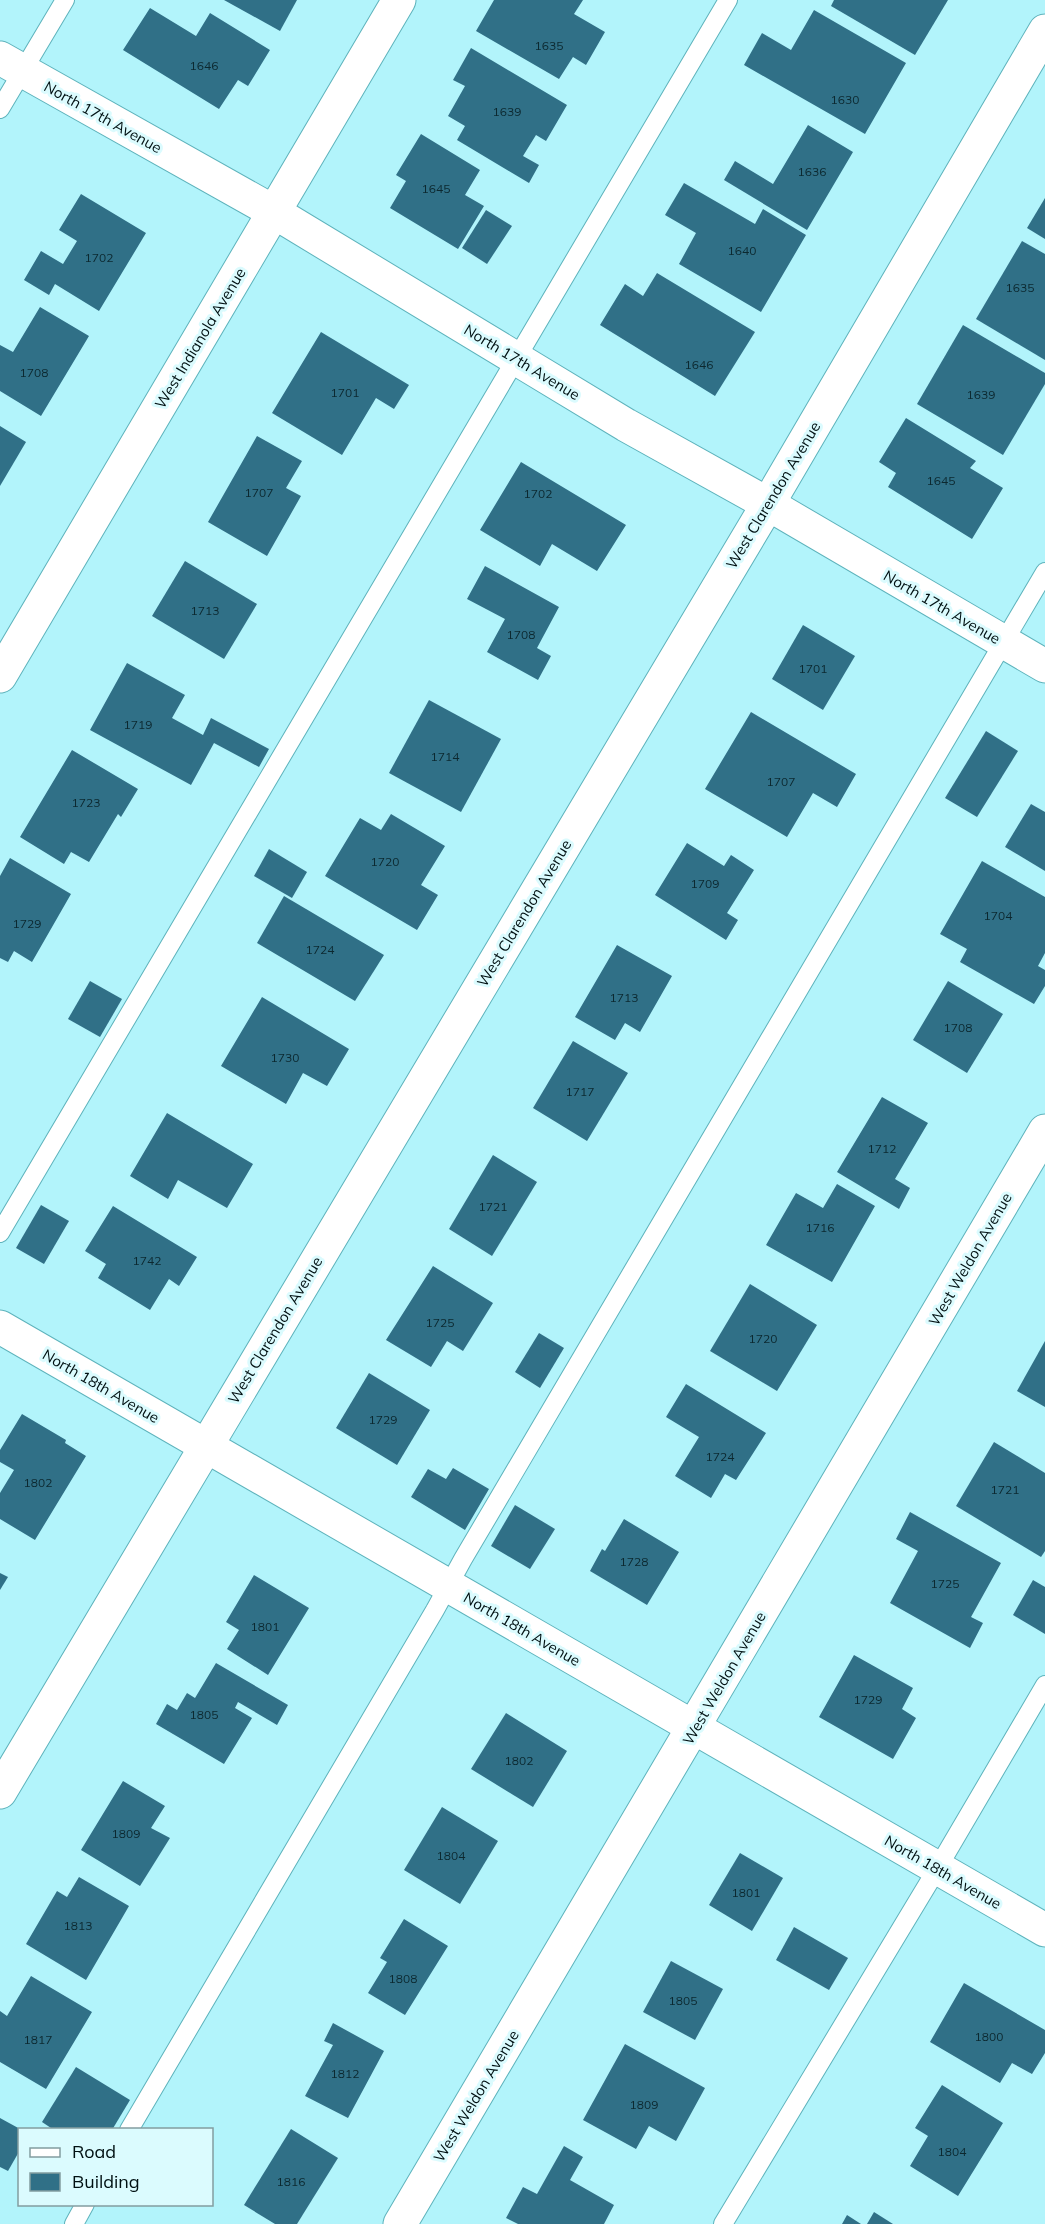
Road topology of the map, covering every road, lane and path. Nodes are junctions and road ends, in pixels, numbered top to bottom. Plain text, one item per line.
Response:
1 (65, 0) edge
2 (399, 0) edge
3 (728, 0) edge
4 (1045, 31) edge
5 (11, 64) edge
6 (0, 109) edge
7 (274, 212) junction
8 (516, 359) junction
9 (768, 504) junction
10 (1045, 572) edge
11 (1003, 643) junction
12 (1045, 666) edge
13 (0, 676) edge
14 (1045, 1131) edge
15 (0, 1233) edge
16 (0, 1327) edge
17 (206, 1446) junction
18 (449, 1587) junction
19 (1045, 1685) edge
20 (694, 1728) junction
21 (0, 1792) edge
22 (937, 1869) junction
23 (1045, 1930) edge
24 (130, 2128) edge
25 (84, 2206) edge
26 (74, 2224) edge
27 (400, 2224) edge
28 (723, 2224) edge

1 - 5 lane
2 - 7 street, West Indianola Avenue
3 - 8 lane
4 - 9 street, West Clarendon Avenue
5 - 6 lane
5 - 7 street, North 17th Avenue
7 - 8 street, North 17th Avenue
7 - 13 street, West Indianola Avenue
8 - 9 street, North 17th Avenue
8 - 15 lane
9 - 11 street, North 17th Avenue
9 - 17 street, West Clarendon Avenue
10 - 11 lane
11 - 12 street, North 17th Avenue
11 - 18 lane
14 - 20 street, West Weldon Avenue
16 - 17 street, North 18th Avenue
17 - 18 street, North 18th Avenue
17 - 21 street, West Clarendon Avenue
18 - 20 street, North 18th Avenue
18 - 24 lane
19 - 22 lane
20 - 22 street, North 18th Avenue
20 - 27 street, West Weldon Avenue
22 - 23 street, North 18th Avenue
22 - 28 lane
25 - 26 lane

